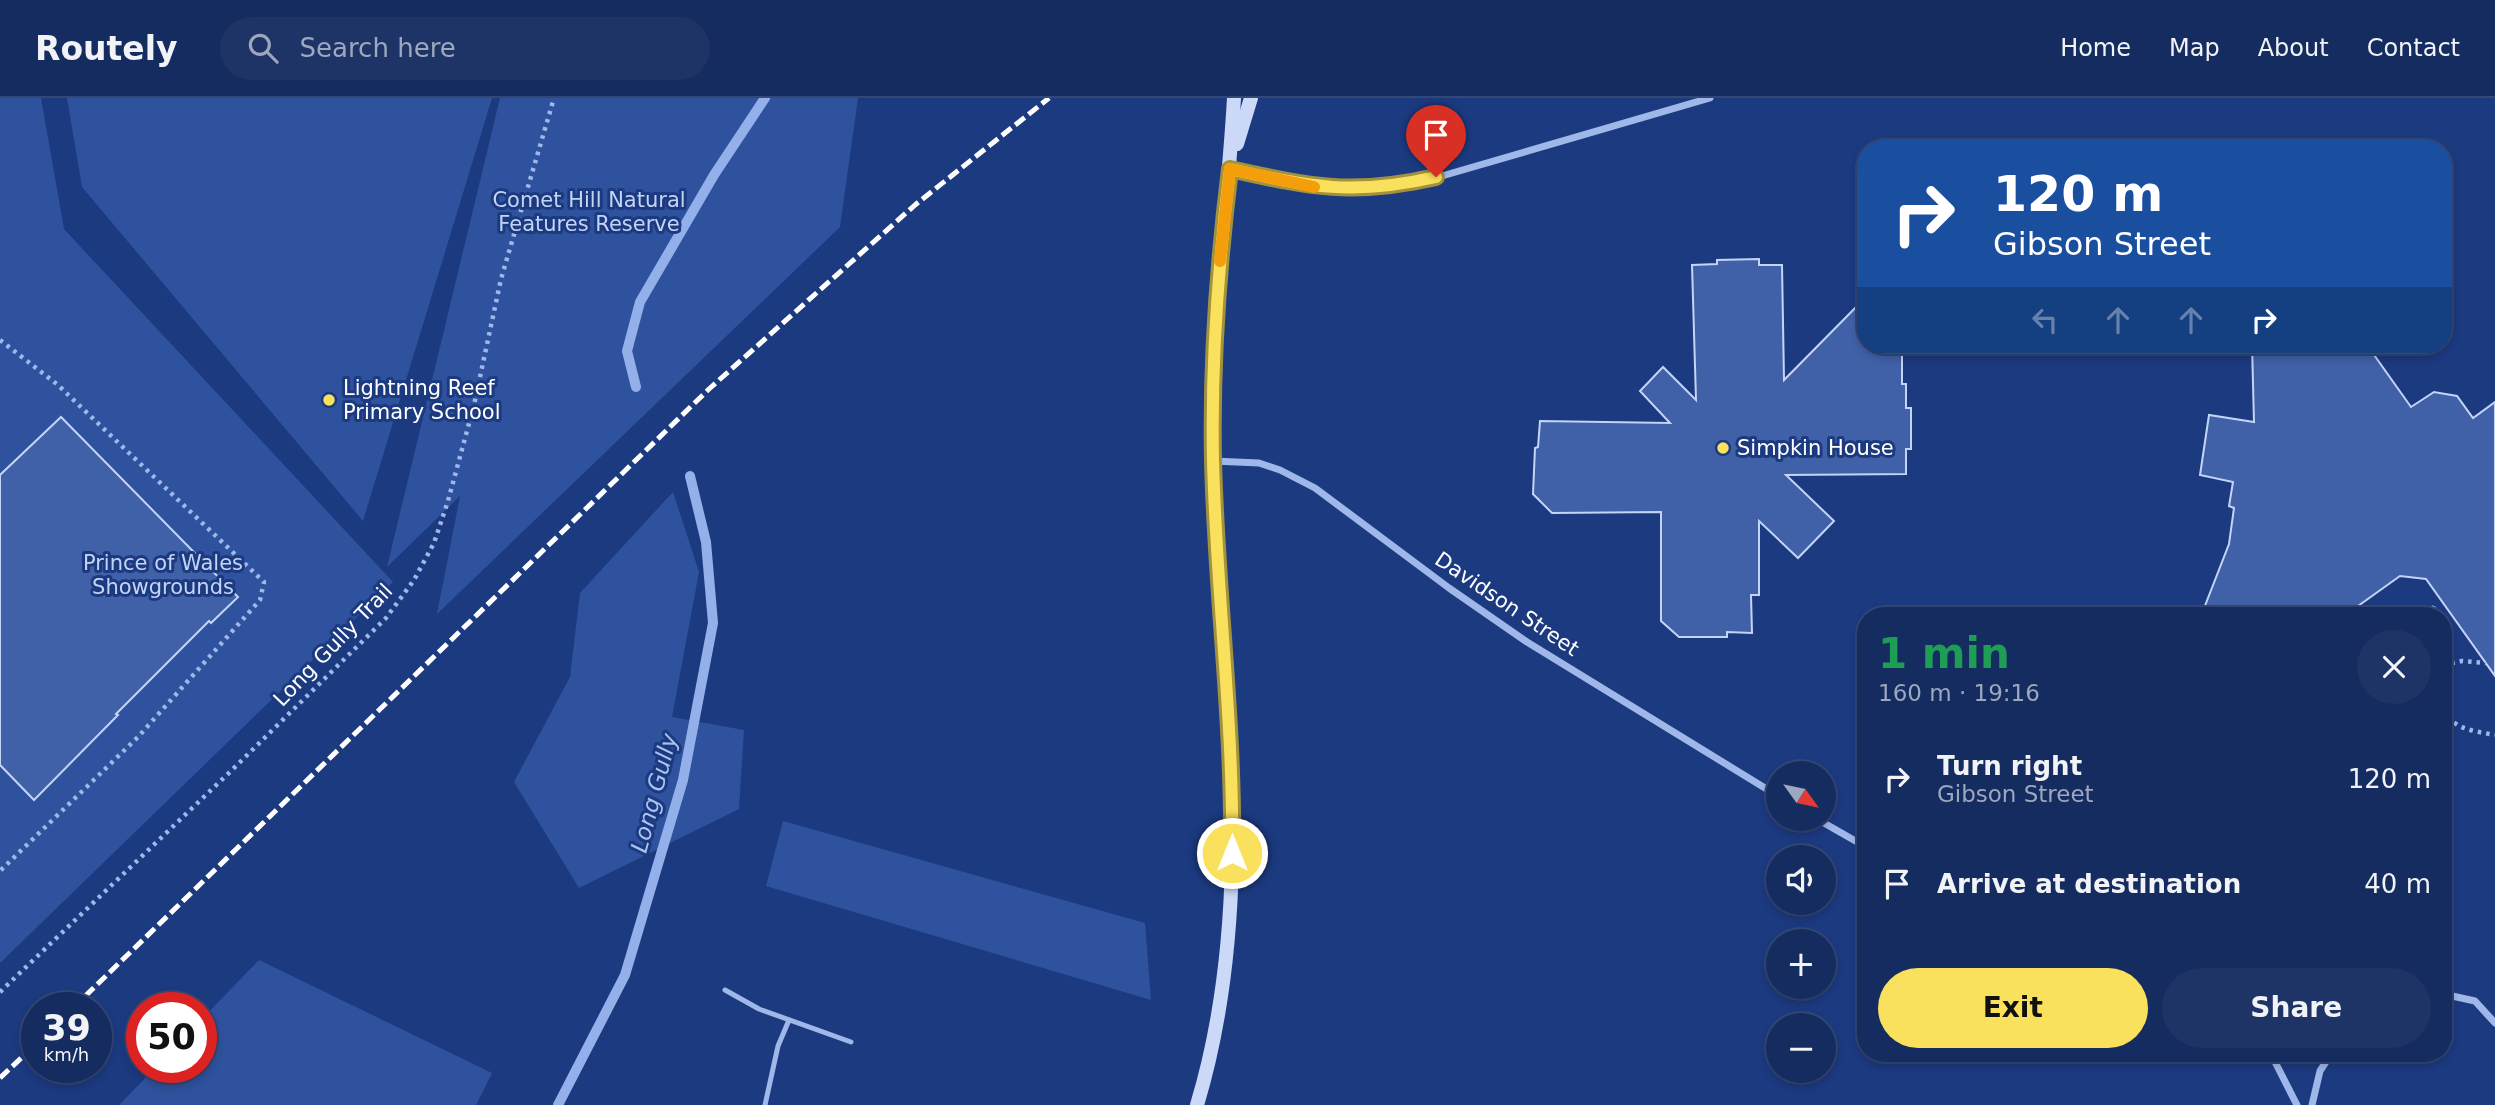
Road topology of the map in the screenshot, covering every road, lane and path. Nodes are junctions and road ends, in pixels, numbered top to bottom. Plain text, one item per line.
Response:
1 (554, 98) edge
2 (1234, 98) edge
3 (1251, 98) edge
4 (1710, 98) edge
5 (1230, 169) junction
6 (0, 340) edge
7 (1213, 461) junction
8 (2452, 663) edge
9 (2486, 663) dead end
10 (2452, 722) edge
11 (2495, 735) edge
12 (1766, 789) edge
13 (1836, 830) edge
14 (1857, 842) edge
15 (0, 871) edge
16 (725, 990) dead end
17 (0, 992) edge
18 (2452, 996) edge
19 (789, 1020) junction
20 (2495, 1023) edge
21 (851, 1042) dead end
22 (2275, 1062) edge
23 (2326, 1062) edge
24 (765, 1105) edge
25 (1197, 1105) edge
26 (2297, 1105) edge
27 (2312, 1105) edge

1 - 17 path, Long Gully Trail
2 - 5 main road
3 - 5 main road
4 - 5 street
5 - 7 main road
6 - 15 path
7 - 12 street, Davidson Street
7 - 25 main road
8 - 9 path
10 - 11 path
13 - 14 street
16 - 19 lane
18 - 20 street
19 - 21 lane
19 - 24 lane
22 - 26 street
23 - 27 street

